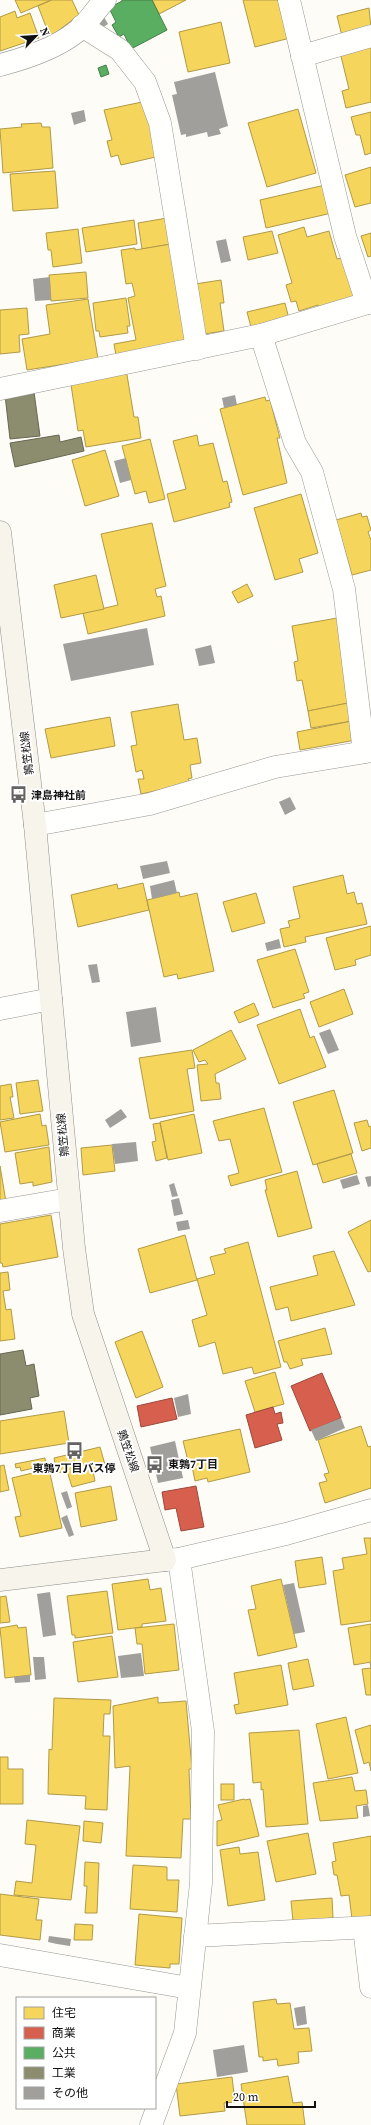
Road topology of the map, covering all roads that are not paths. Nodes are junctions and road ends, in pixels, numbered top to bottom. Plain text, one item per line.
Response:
1 (105, 0) edge
2 (289, 0) edge
3 (82, 26) junction
4 (371, 36) edge
5 (302, 56) junction
6 (0, 65) edge
7 (369, 303) edge
8 (262, 335) junction
9 (197, 349) junction
10 (0, 389) edge
11 (0, 532) edge
12 (367, 751) edge
13 (36, 825) junction
14 (51, 999) junction
15 (0, 1009) edge
16 (69, 1199) junction
17 (0, 1211) edge
18 (371, 1510) edge
19 (172, 1560) junction
20 (0, 1580) edge
21 (367, 1928) edge
22 (195, 1936) junction
23 (0, 1955) edge
24 (371, 1987) edge
25 (189, 1988) junction
26 (151, 2125) edge

1 - 3 street
2 - 5 street
3 - 6 street
3 - 9 street
4 - 5 street
5 - 7 street
7 - 8 street
8 - 9 street
8 - 12 street
9 - 10 street
11 - 13 main road, 鶉笠松線
12 - 13 street
13 - 14 main road, 鶉笠松線
14 - 15 street
14 - 16 main road, 鶉笠松線
16 - 17 street
16 - 19 main road, 鶉笠松線
18 - 19 street
19 - 20 main road
19 - 22 street
21 - 22 street
21 - 24 street
22 - 25 street
23 - 25 street
25 - 26 street

